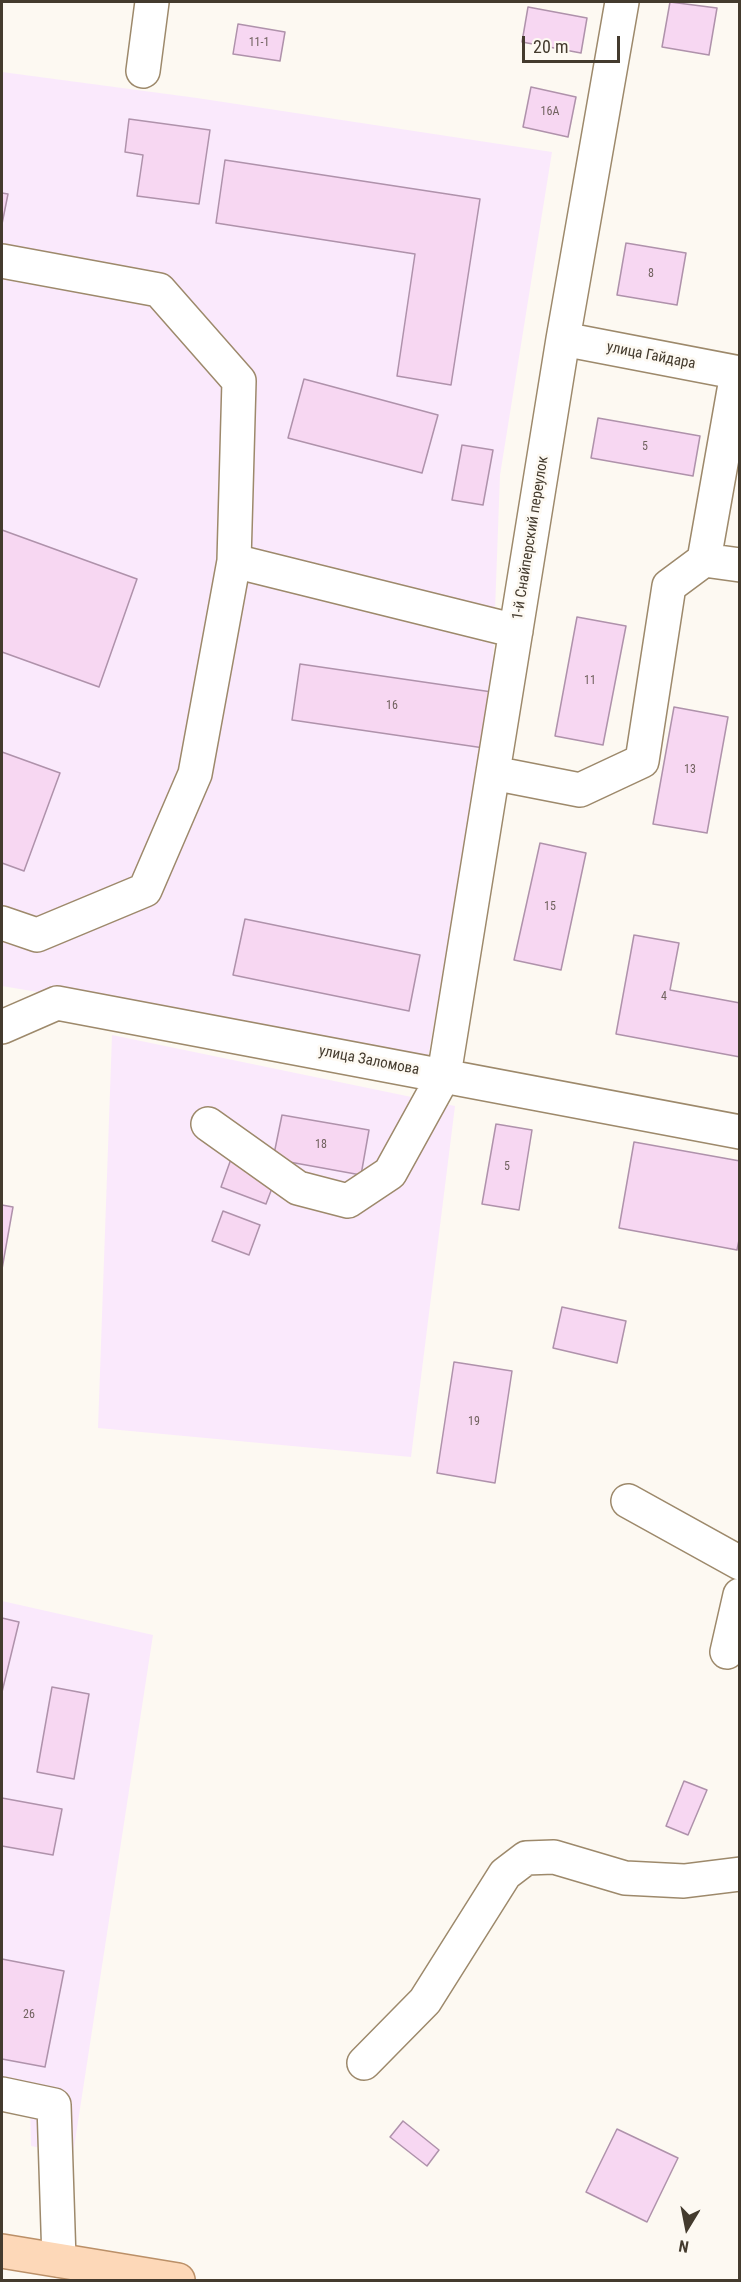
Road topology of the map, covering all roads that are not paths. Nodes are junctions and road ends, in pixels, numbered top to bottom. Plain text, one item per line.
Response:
1 (152, 2) edge
2 (622, 2) edge
3 (143, 71) dead end
4 (2, 261) edge
5 (563, 339) junction
6 (738, 373) edge
7 (704, 560) junction
8 (234, 561) junction
9 (740, 565) edge
10 (516, 631) junction
11 (493, 773) junction
12 (2, 923) edge
13 (2, 1027) edge
14 (444, 1075) junction
15 (208, 1124) dead end
16 (740, 1132) edge
17 (628, 1501) dead end
18 (740, 1563) edge
19 (740, 1595) edge
20 (727, 1653) dead end
21 (740, 1874) edge
22 (364, 2063) dead end
23 (2, 2094) edge
24 (2, 2251) edge
25 (59, 2260) junction
26 (178, 2280) edge

1 - 3 street
2 - 5 street, 1-й Снайперский переулок
4 - 8 street
5 - 6 street, улица Гайдара
5 - 10 street, 1-й Снайперский переулок
6 - 7 street
7 - 9 street
7 - 11 street
8 - 10 street
8 - 12 street
10 - 11 street, 1-й Снайперский переулок
11 - 14 street, 1-й Снайперский переулок
13 - 14 street, улица Заломова
14 - 15 street, 1-й Снайперский переулок
14 - 16 street, улица Заломова
17 - 18 street
19 - 20 street
21 - 22 street
23 - 25 street
24 - 25 main road
25 - 26 main road

